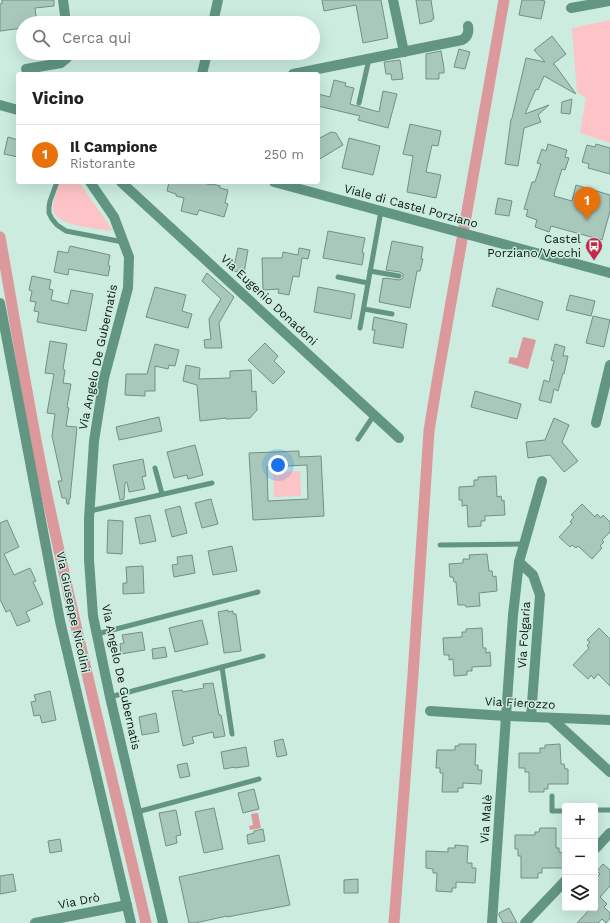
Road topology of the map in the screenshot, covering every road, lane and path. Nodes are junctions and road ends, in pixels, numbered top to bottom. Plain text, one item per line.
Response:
1 (63, 0) edge
2 (218, 0) edge
3 (392, 0) edge
4 (610, 1) edge
5 (571, 8) dead end
6 (65, 16) edge
7 (215, 16) edge
8 (468, 26) dead end
9 (404, 52) junction
10 (369, 59) junction
11 (65, 60) edge
12 (205, 60) edge
13 (26, 69) dead end
14 (202, 72) edge
15 (303, 72) edge
16 (359, 103) dead end
17 (0, 105) edge
18 (16, 109) edge
19 (56, 184) edge
20 (91, 184) edge
21 (123, 184) edge
22 (281, 184) edge
23 (381, 211) junction
24 (123, 242) junction
25 (370, 271) junction
26 (610, 273) edge
27 (399, 276) dead end
28 (338, 277) dead end
29 (368, 283) junction
30 (0, 303) edge
31 (364, 308) junction
32 (392, 314) dead end
33 (360, 328) dead end
34 (610, 366) edge
35 (374, 416) junction
36 (596, 423) dead end
37 (399, 438) dead end
38 (358, 439) dead end
39 (155, 468) dead end
40 (542, 481) dead end
41 (212, 483) dead end
42 (162, 494) junction
43 (90, 511) junction
44 (440, 544) dead end
45 (524, 544) junction
46 (518, 562) junction
47 (258, 592) dead end
48 (97, 634) junction
49 (263, 656) dead end
50 (222, 667) junction
51 (110, 697) junction
52 (430, 711) dead end
53 (506, 716) junction
54 (531, 717) junction
55 (551, 718) junction
56 (610, 720) edge
57 (232, 734) dead end
58 (610, 772) edge
59 (259, 779) dead end
60 (552, 796) dead end
61 (598, 810) edge
62 (610, 810) edge
63 (562, 811) edge
64 (137, 812) junction
65 (610, 833) edge
66 (598, 846) edge
67 (562, 884) edge
68 (127, 905) junction
69 (35, 923) edge
70 (131, 923) edge
71 (163, 923) edge
72 (492, 923) edge
73 (525, 923) edge

1 - 6 street
2 - 7 street
3 - 9 street
4 - 5 street
8 - 9 street
9 - 10 street
10 - 15 street
10 - 16 lane
11 - 13 street
12 - 14 street
17 - 18 street
19 - 24 lane
20 - 24 street, Via Angelo De Gubernatis
21 - 35 street, Via Eugenio Donadoni
22 - 23 street, Viale di Castel Porziano
23 - 25 lane
23 - 26 street, Viale di Castel Porziano
24 - 43 street, Via Angelo De Gubernatis
25 - 27 lane
25 - 29 lane
28 - 29 lane
29 - 31 lane
30 - 68 street, Via Giuseppe Nicolini
31 - 32 lane
31 - 33 lane
34 - 36 street
35 - 37 street, Via Eugenio Donadoni
35 - 38 lane
39 - 42 lane
40 - 45 street, Via Folgaria
41 - 42 lane
42 - 43 lane
43 - 48 street, Via Angelo De Gubernatis
44 - 45 lane
45 - 46 street, Via Folgaria
46 - 53 street, Via Folgaria
46 - 54 street, Via Folgaria
47 - 48 lane
48 - 51 street, Via Angelo De Gubernatis
49 - 50 lane
50 - 51 lane
50 - 57 lane
51 - 64 street, Via Angelo De Gubernatis
52 - 53 street, Via Fierozzo
53 - 54 street, Via Fierozzo
53 - 72 street, Via Malè
54 - 55 street, Via Fierozzo
55 - 56 street, Via Fierozzo
55 - 58 street
59 - 64 lane
60 - 63 lane
61 - 62 lane
64 - 71 street, Via Angelo De Gubernatis
65 - 66 street
67 - 73 street
68 - 69 street, Via Drò
68 - 70 street, Via Giuseppe Nicolini

